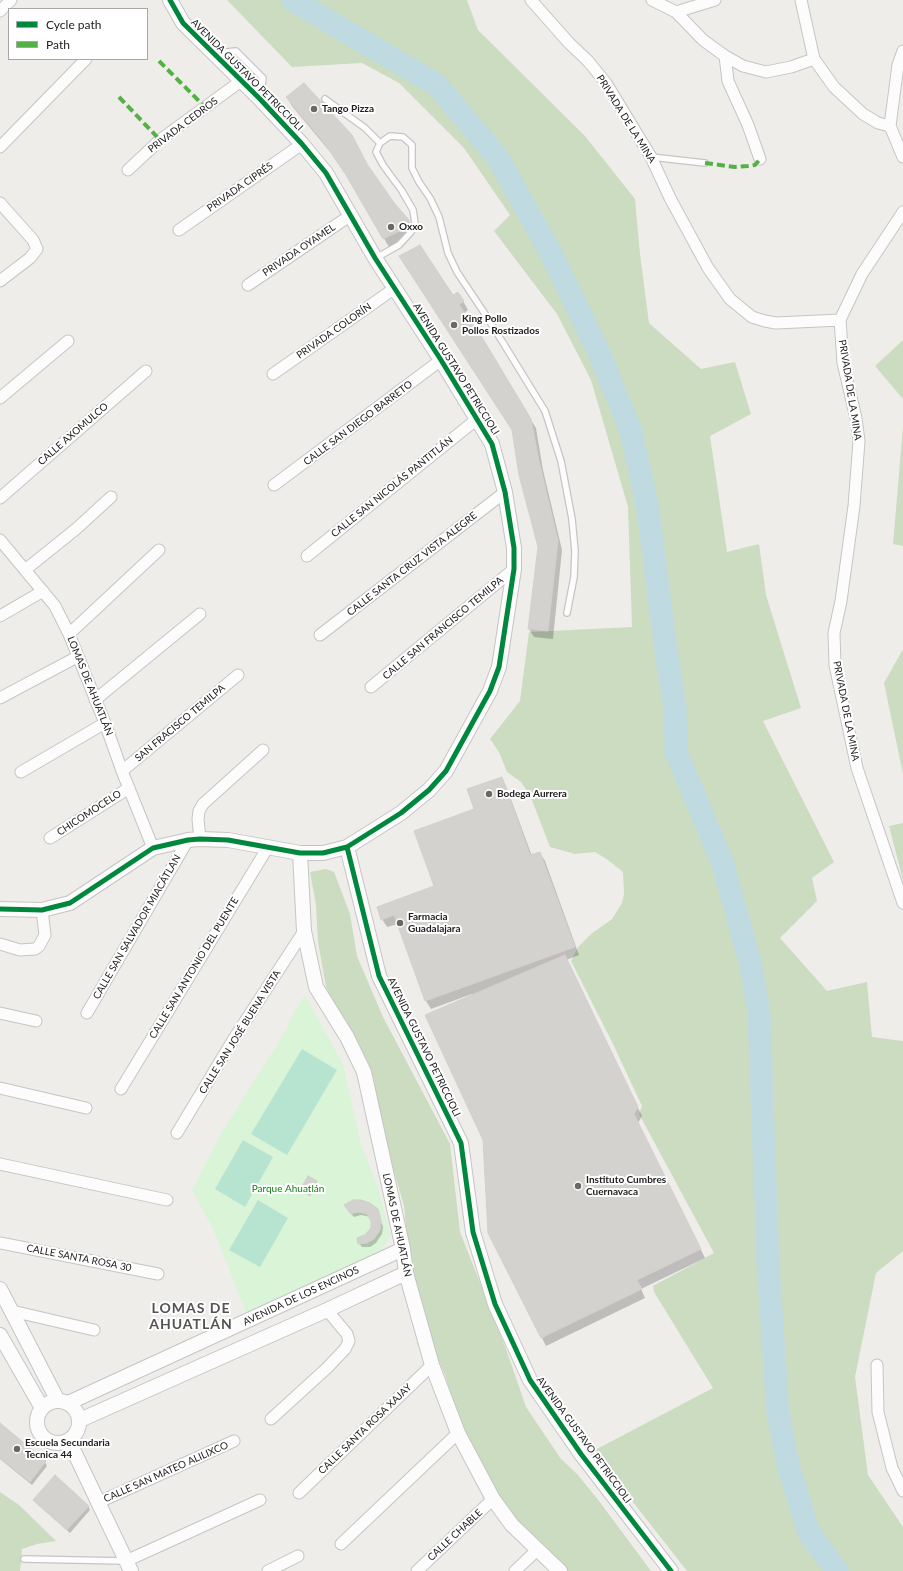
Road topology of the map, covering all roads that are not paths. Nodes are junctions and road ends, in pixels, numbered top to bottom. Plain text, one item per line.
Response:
1 (11, 0) edge
2 (170, 0) edge
3 (531, 0) edge
4 (652, 0) edge
5 (715, 0) edge
6 (800, 0) edge
7 (0, 12) edge
8 (676, 12) junction
9 (903, 51) edge
10 (214, 54) junction
11 (725, 56) junction
12 (814, 59) junction
13 (85, 60) edge
14 (241, 82) junction
15 (325, 98) dead end
16 (260, 100) junction
17 (890, 126) junction
18 (302, 144) junction
19 (380, 144) junction
20 (0, 147) edge
21 (651, 157) junction
22 (903, 157) edge
23 (760, 159) dead end
24 (705, 164) dead end
25 (128, 170) dead end
26 (0, 203) edge
27 (903, 212) edge
28 (351, 215) junction
29 (179, 230) dead end
30 (375, 258) junction
31 (0, 281) edge
32 (248, 285) dead end
33 (395, 288) junction
34 (840, 320) junction
35 (68, 341) dead end
36 (441, 360) junction
37 (146, 371) dead end
38 (274, 374) dead end
39 (0, 398) edge
40 (477, 419) junction
41 (274, 486) dead end
42 (505, 492) junction
43 (111, 497) dead end
44 (0, 498) edge
45 (0, 540) edge
46 (159, 550) dead end
47 (307, 556) dead end
48 (514, 569) junction
49 (25, 570) junction
50 (43, 591) junction
51 (567, 613) dead end
52 (200, 614) dead end
53 (0, 616) edge
54 (69, 634) junction
55 (320, 635) dead end
56 (77, 657) junction
57 (238, 675) dead end
58 (371, 687) dead end
59 (0, 698) edge
60 (95, 700) junction
61 (105, 723) junction
62 (263, 750) dead end
63 (122, 771) junction
64 (21, 772) dead end
65 (129, 788) junction
66 (50, 838) dead end
67 (194, 840) junction
68 (268, 847) junction
69 (347, 847) junction
70 (153, 848) junction
71 (300, 853) junction
72 (903, 904) edge
73 (0, 909) edge
74 (42, 910) junction
75 (304, 931) junction
76 (0, 944) edge
77 (0, 1013) edge
78 (87, 1013) dead end
79 (36, 1021) dead end
80 (0, 1088) edge
81 (121, 1088) dead end
82 (86, 1108) dead end
83 (177, 1133) dead end
84 (0, 1164) edge
85 (167, 1200) dead end
86 (0, 1243) edge
87 (403, 1249) junction
88 (406, 1273) junction
89 (158, 1274) dead end
90 (0, 1290) edge
91 (327, 1310) junction
92 (12, 1311) junction
93 (94, 1330) dead end
94 (0, 1335) edge
95 (432, 1365) junction
96 (877, 1365) dead end
97 (63, 1402) junction
98 (42, 1408) junction
99 (271, 1419) dead end
100 (80, 1420) junction
101 (458, 1433) junction
102 (69, 1441) junction
103 (234, 1441) dead end
104 (903, 1491) edge
105 (299, 1493) dead end
106 (260, 1500) dead end
107 (493, 1500) junction
108 (97, 1503) junction
109 (341, 1544) dead end
110 (537, 1550) junction
111 (298, 1556) dead end
112 (24, 1559) dead end
113 (128, 1566) edge
114 (268, 1571) edge
115 (417, 1571) edge
116 (515, 1571) edge
117 (560, 1571) edge
118 (671, 1571) edge

1 - 7 street
2 - 10 street, AVENIDA GUSTAVO PETRICCIOLI
3 - 21 street, PRIVADA DE LA MINA
4 - 8 street
5 - 8 street
6 - 12 street
8 - 11 street
9 - 17 street
10 - 14 street, AVENIDA GUSTAVO PETRICCIOLI
10 - 16 lane
11 - 12 street
11 - 23 street
12 - 17 street
13 - 20 street
14 - 16 street, AVENIDA GUSTAVO PETRICCIOLI
14 - 25 street, PRIVADA CEDROS
15 - 19 lane
16 - 18 street, AVENIDA GUSTAVO PETRICCIOLI
17 - 22 street
18 - 28 street, AVENIDA GUSTAVO PETRICCIOLI
18 - 29 street, PRIVADA CIPRÉS
19 - 30 lane
19 - 51 lane
21 - 24 lane
21 - 34 street, PRIVADA DE LA MINA
26 - 31 street
27 - 34 street
28 - 30 street, AVENIDA GUSTAVO PETRICCIOLI
28 - 32 street, PRIVADA OYAMEL
30 - 33 street, AVENIDA GUSTAVO PETRICCIOLI
33 - 36 street, AVENIDA GUSTAVO PETRICCIOLI
33 - 38 street, PRIVADA COLORÍN
34 - 72 street, PRIVADA DE LA MINA
35 - 39 street
36 - 40 street, AVENIDA GUSTAVO PETRICCIOLI
36 - 41 street, CALLE SAN DIEGO BARRETO
37 - 44 street, CALLE AXOMULCO
40 - 42 street, AVENIDA GUSTAVO PETRICCIOLI
40 - 47 street, CALLE SAN NICOLÁS PANTITLÁN
42 - 48 street, AVENIDA GUSTAVO PETRICCIOLI
42 - 55 street, CALLE SANTA CRUZ VISTA ALEGRE
43 - 49 street
45 - 49 street, LOMAS DE AHUATLÁN
46 - 54 street
48 - 58 street, CALLE SAN FRANCISCO TEMILPA
48 - 69 street, AVENIDA GUSTAVO PETRICCIOLI
49 - 50 street, LOMAS DE AHUATLÁN
50 - 53 street
50 - 54 street, LOMAS DE AHUATLÁN
52 - 60 street
54 - 56 street, LOMAS DE AHUATLÁN
56 - 59 street
56 - 60 street, LOMAS DE AHUATLÁN
57 - 63 street, SAN FRACISCO TEMILPA
60 - 61 street, LOMAS DE AHUATLÁN
61 - 63 street, LOMAS DE AHUATLÁN
61 - 64 street
62 - 67 street
63 - 65 street, LOMAS DE AHUATLÁN
65 - 66 street, CHICOMOCELO
65 - 70 street, LOMAS DE AHUATLÁN
67 - 68 street
67 - 70 street
67 - 78 street, CALLE SAN SALVADOR MIACÁTLAN
68 - 71 street
68 - 81 street, CALLE SAN ANTONIO DEL PUENTE
69 - 71 street
69 - 118 street, AVENIDA GUSTAVO PETRICCIOLI
70 - 74 street
71 - 75 street, LOMAS DE AHUATLÁN
73 - 74 street
74 - 76 street
75 - 83 street, CALLE SAN JOSÉ BUENA VISTA
75 - 87 street, LOMAS DE AHUATLÁN
77 - 79 street
80 - 82 street
84 - 85 street
86 - 89 street, CALLE SANTA ROSA 30
87 - 88 street, LOMAS DE AHUATLÁN
87 - 97 street, AVENIDA DE LOS ENCINOS
88 - 91 street
88 - 95 street, LOMAS DE AHUATLÁN
90 - 92 street
91 - 99 street
91 - 100 street
92 - 93 street
92 - 97 street
94 - 98 street
95 - 101 street, LOMAS DE AHUATLÁN
95 - 105 street, CALLE SANTA ROSA XAJAY
96 - 104 street
97 - 98 street
97 - 100 street
98 - 102 street
100 - 102 street
101 - 107 street, LOMAS DE AHUATLÁN
101 - 109 street
102 - 108 street
103 - 108 street, CALLE SAN MATEO ALILIXCO
106 - 113 street
107 - 110 street, LOMAS DE AHUATLÁN
107 - 115 street, CALLE CHABLE
108 - 113 street
110 - 116 street
110 - 117 street, LOMAS DE AHUATLÁN
111 - 114 street
112 - 113 lane

